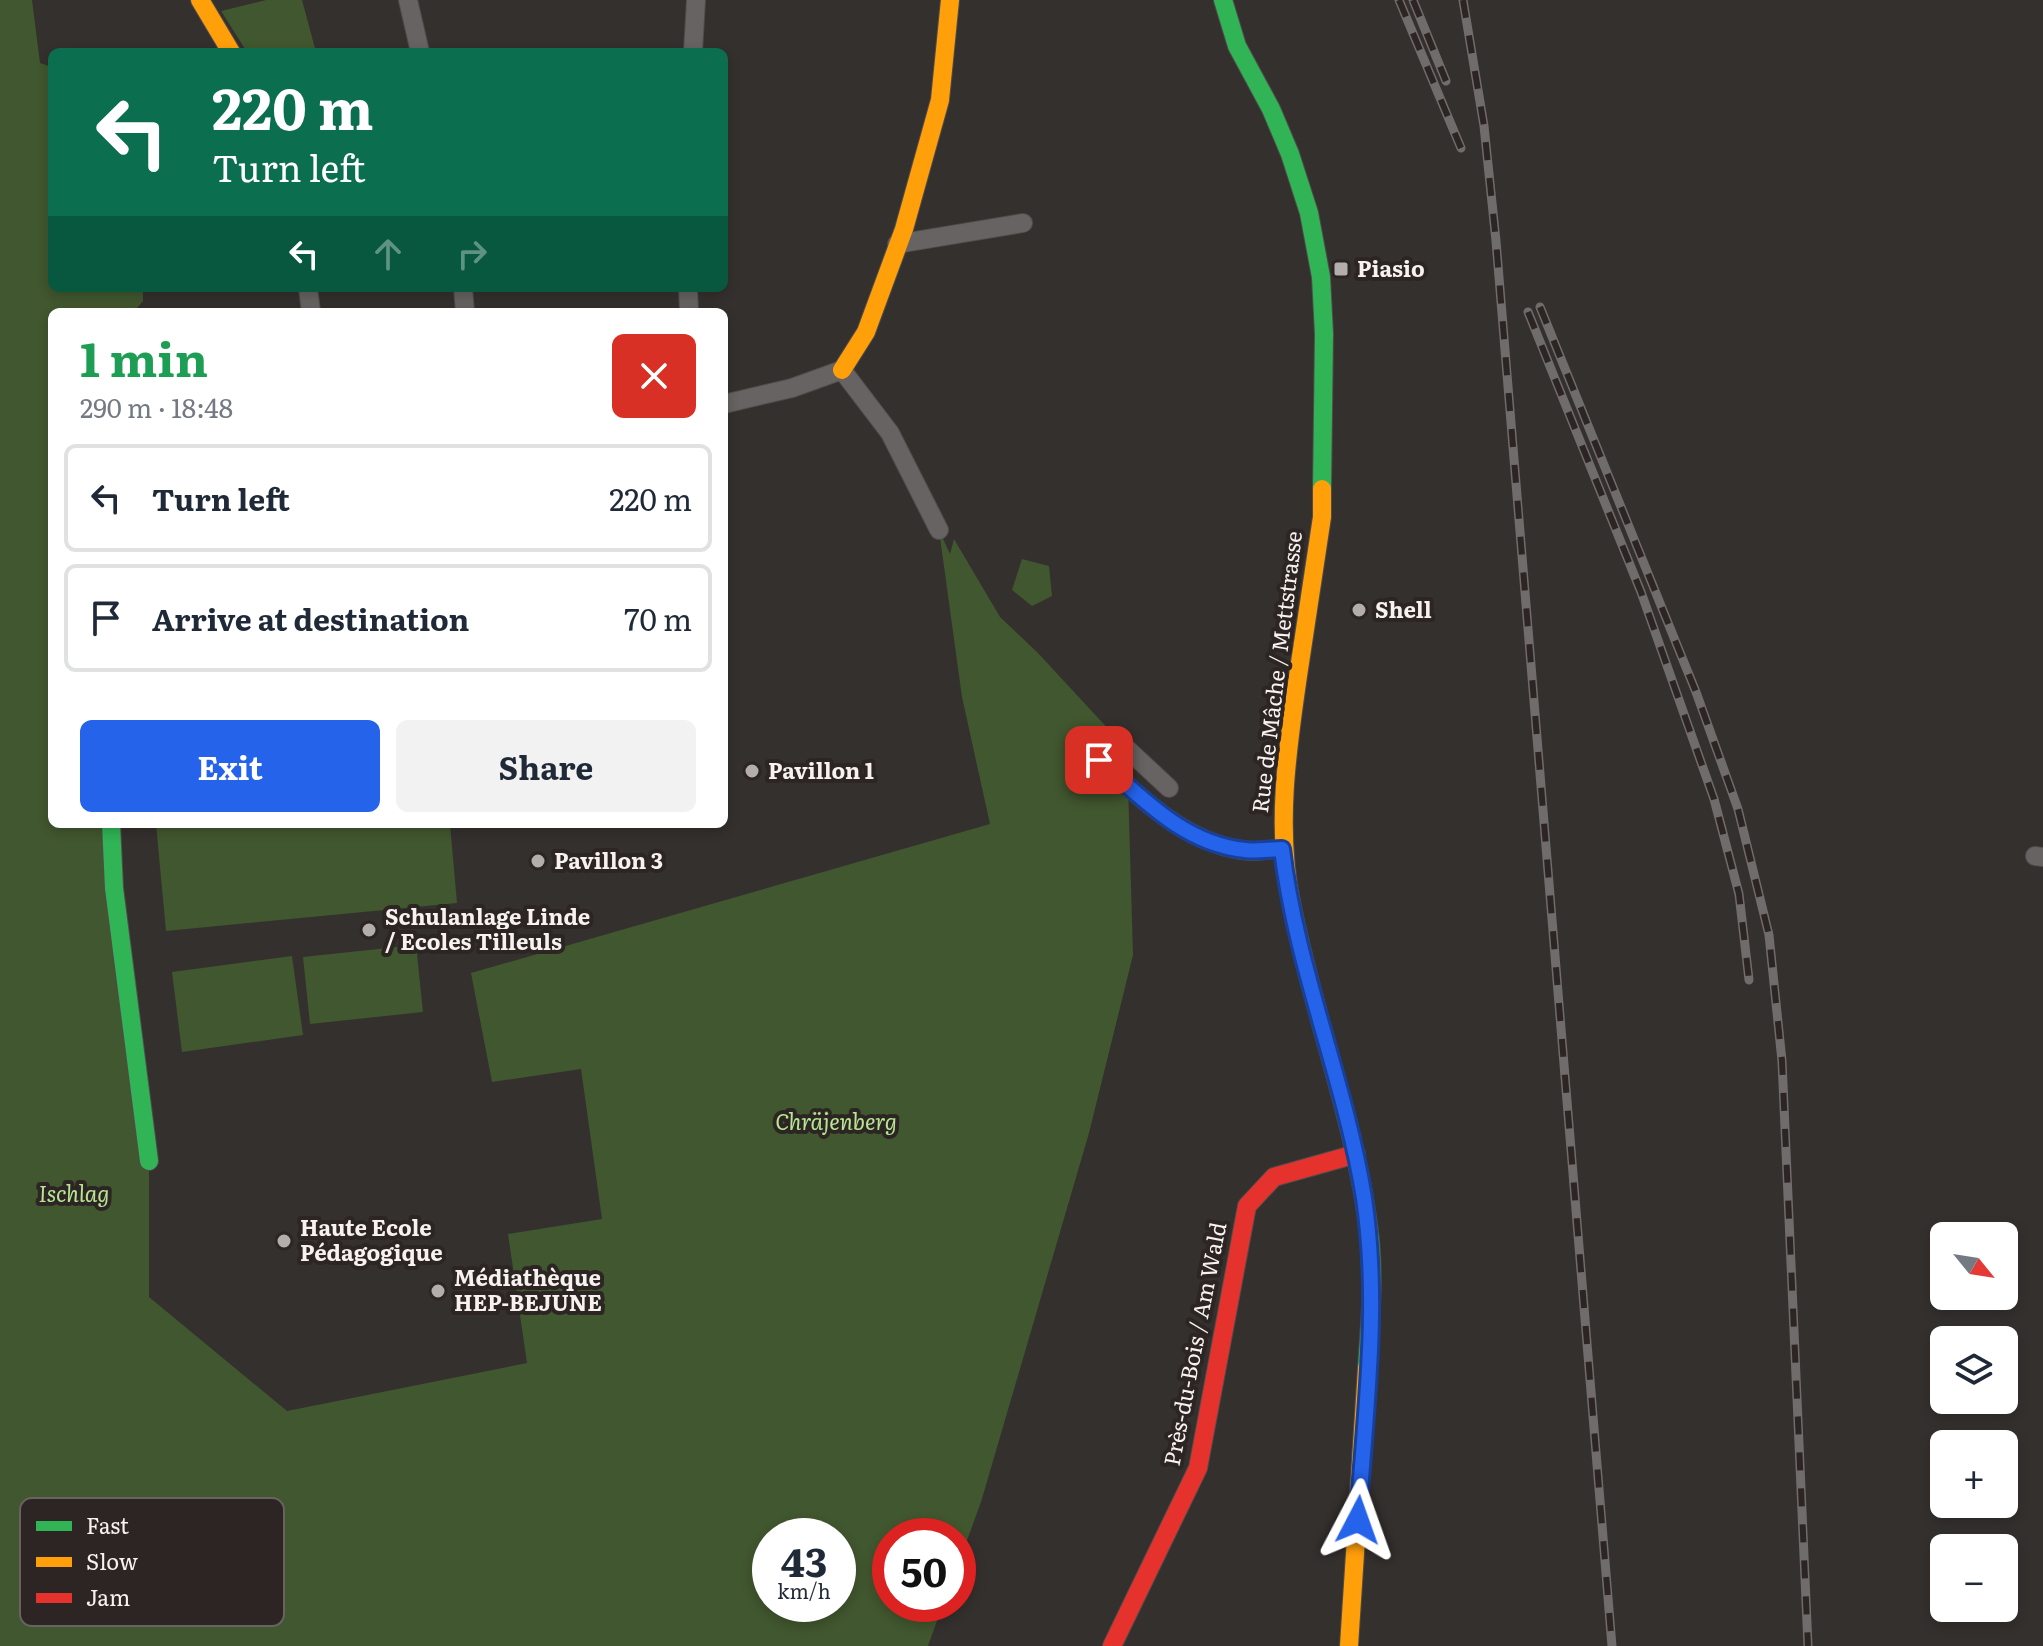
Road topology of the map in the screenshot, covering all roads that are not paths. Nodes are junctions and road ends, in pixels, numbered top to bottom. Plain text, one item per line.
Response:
1 (200, 0) edge
2 (408, 0) edge
3 (696, 0) edge
4 (950, 0) edge
5 (1223, 0) edge
6 (229, 48) edge
7 (419, 48) edge
8 (693, 48) edge
9 (1023, 223) dead end
10 (897, 244) junction
11 (842, 370) junction
12 (728, 403) edge
13 (939, 530) dead end
14 (1125, 747) dead end
15 (1099, 760) dead end
16 (1169, 788) dead end
17 (111, 828) edge
18 (1282, 849) junction
19 (1356, 1154) junction
20 (149, 1161) dead end
21 (1112, 1646) edge
22 (1349, 1646) edge

1 - 6 main road
2 - 7 street
3 - 8 street
4 - 10 main road
5 - 18 main road, Rue de Mâche / Mettstrasse
9 - 10 street
10 - 11 main road
11 - 12 street
11 - 13 street
14 - 16 street
15 - 18 main road
17 - 20 main road
18 - 19 main road, Rue de Mâche / Mettstrasse
19 - 21 main road, Près-du-Bois / Am Wald
19 - 22 main road, Rue de Mâche / Mettstrasse

